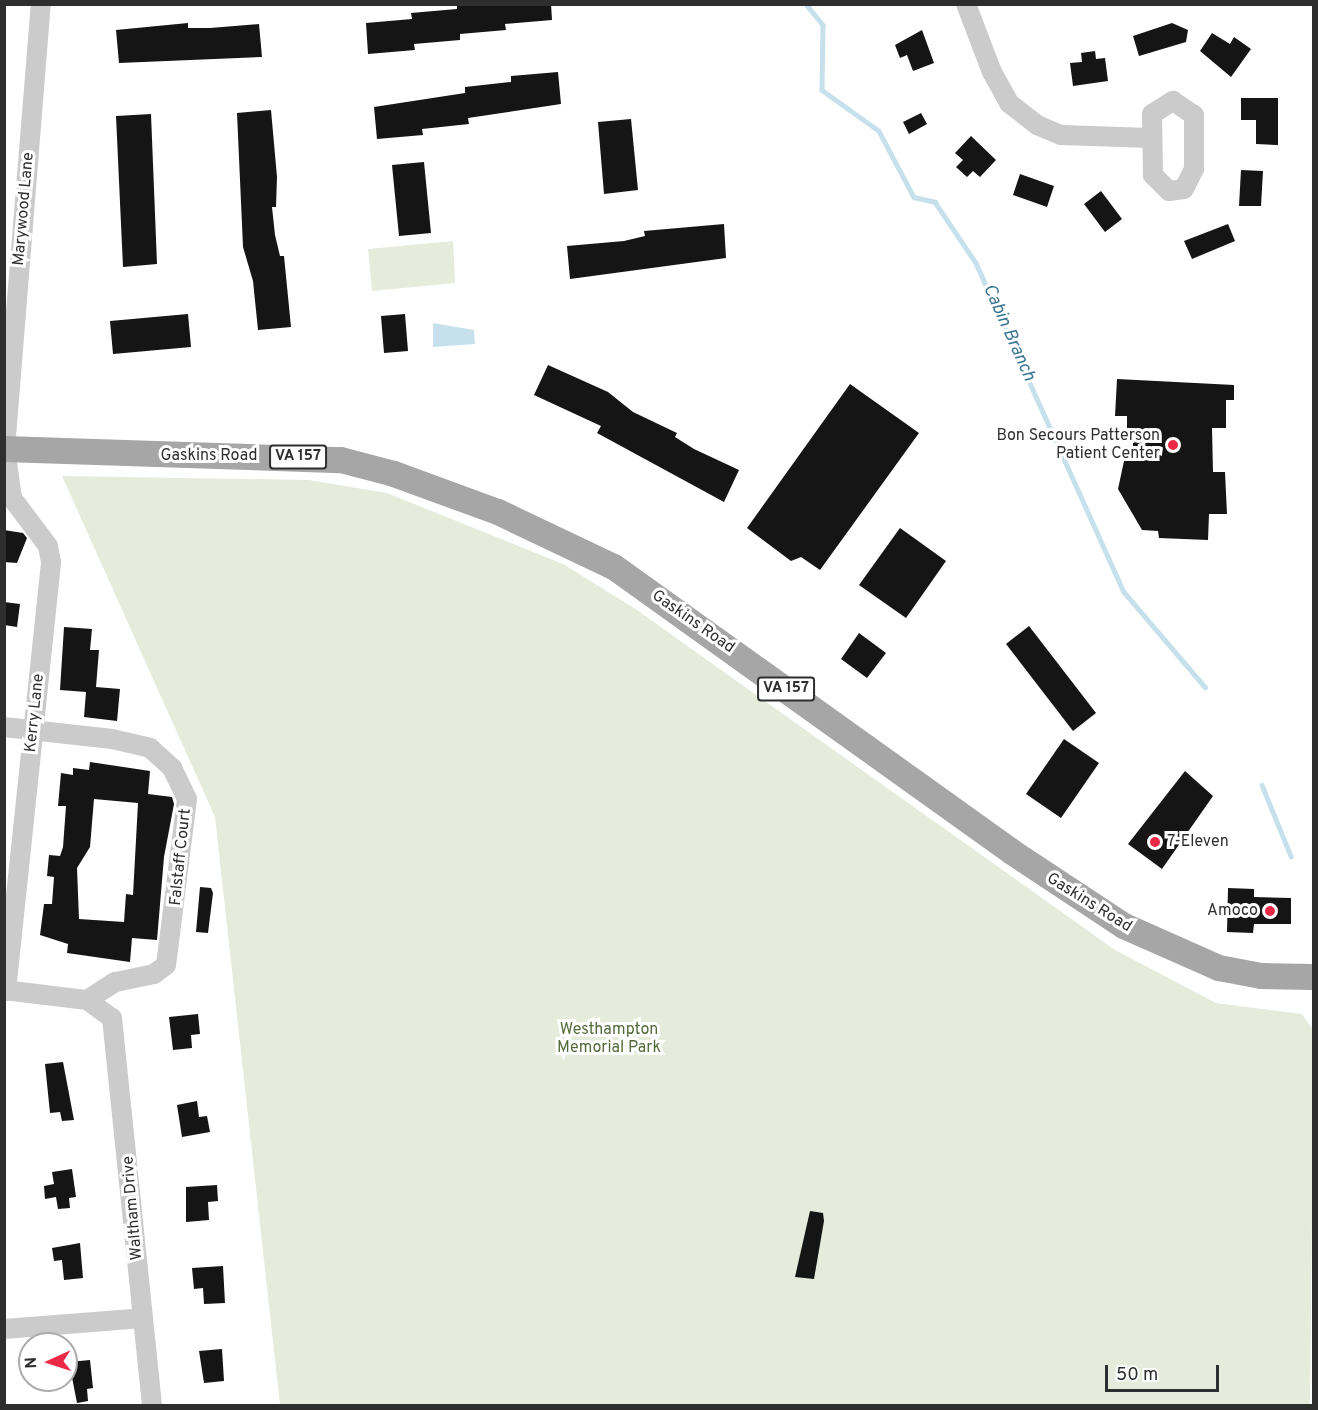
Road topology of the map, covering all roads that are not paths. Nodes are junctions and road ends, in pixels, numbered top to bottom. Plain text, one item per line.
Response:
1 (41, 4) edge
2 (966, 4) edge
3 (1151, 138) dead end
4 (5, 449) edge
5 (4, 727) edge
6 (33, 730) junction
7 (1314, 976) edge
8 (5, 990) edge
9 (87, 1000) junction
10 (143, 1318) junction
11 (4, 1329) edge
12 (152, 1406) edge

1 - 4 street, Marywood Lane
2 - 3 street
4 - 6 street, Kerry Lane
4 - 7 main road, Gaskins Road / VA 157
5 - 6 street, Falstaff Court
6 - 8 street, Kerry Lane
6 - 9 street, Falstaff Court
8 - 9 street
9 - 10 street, Waltham Drive
10 - 11 street
10 - 12 street, Waltham Drive

